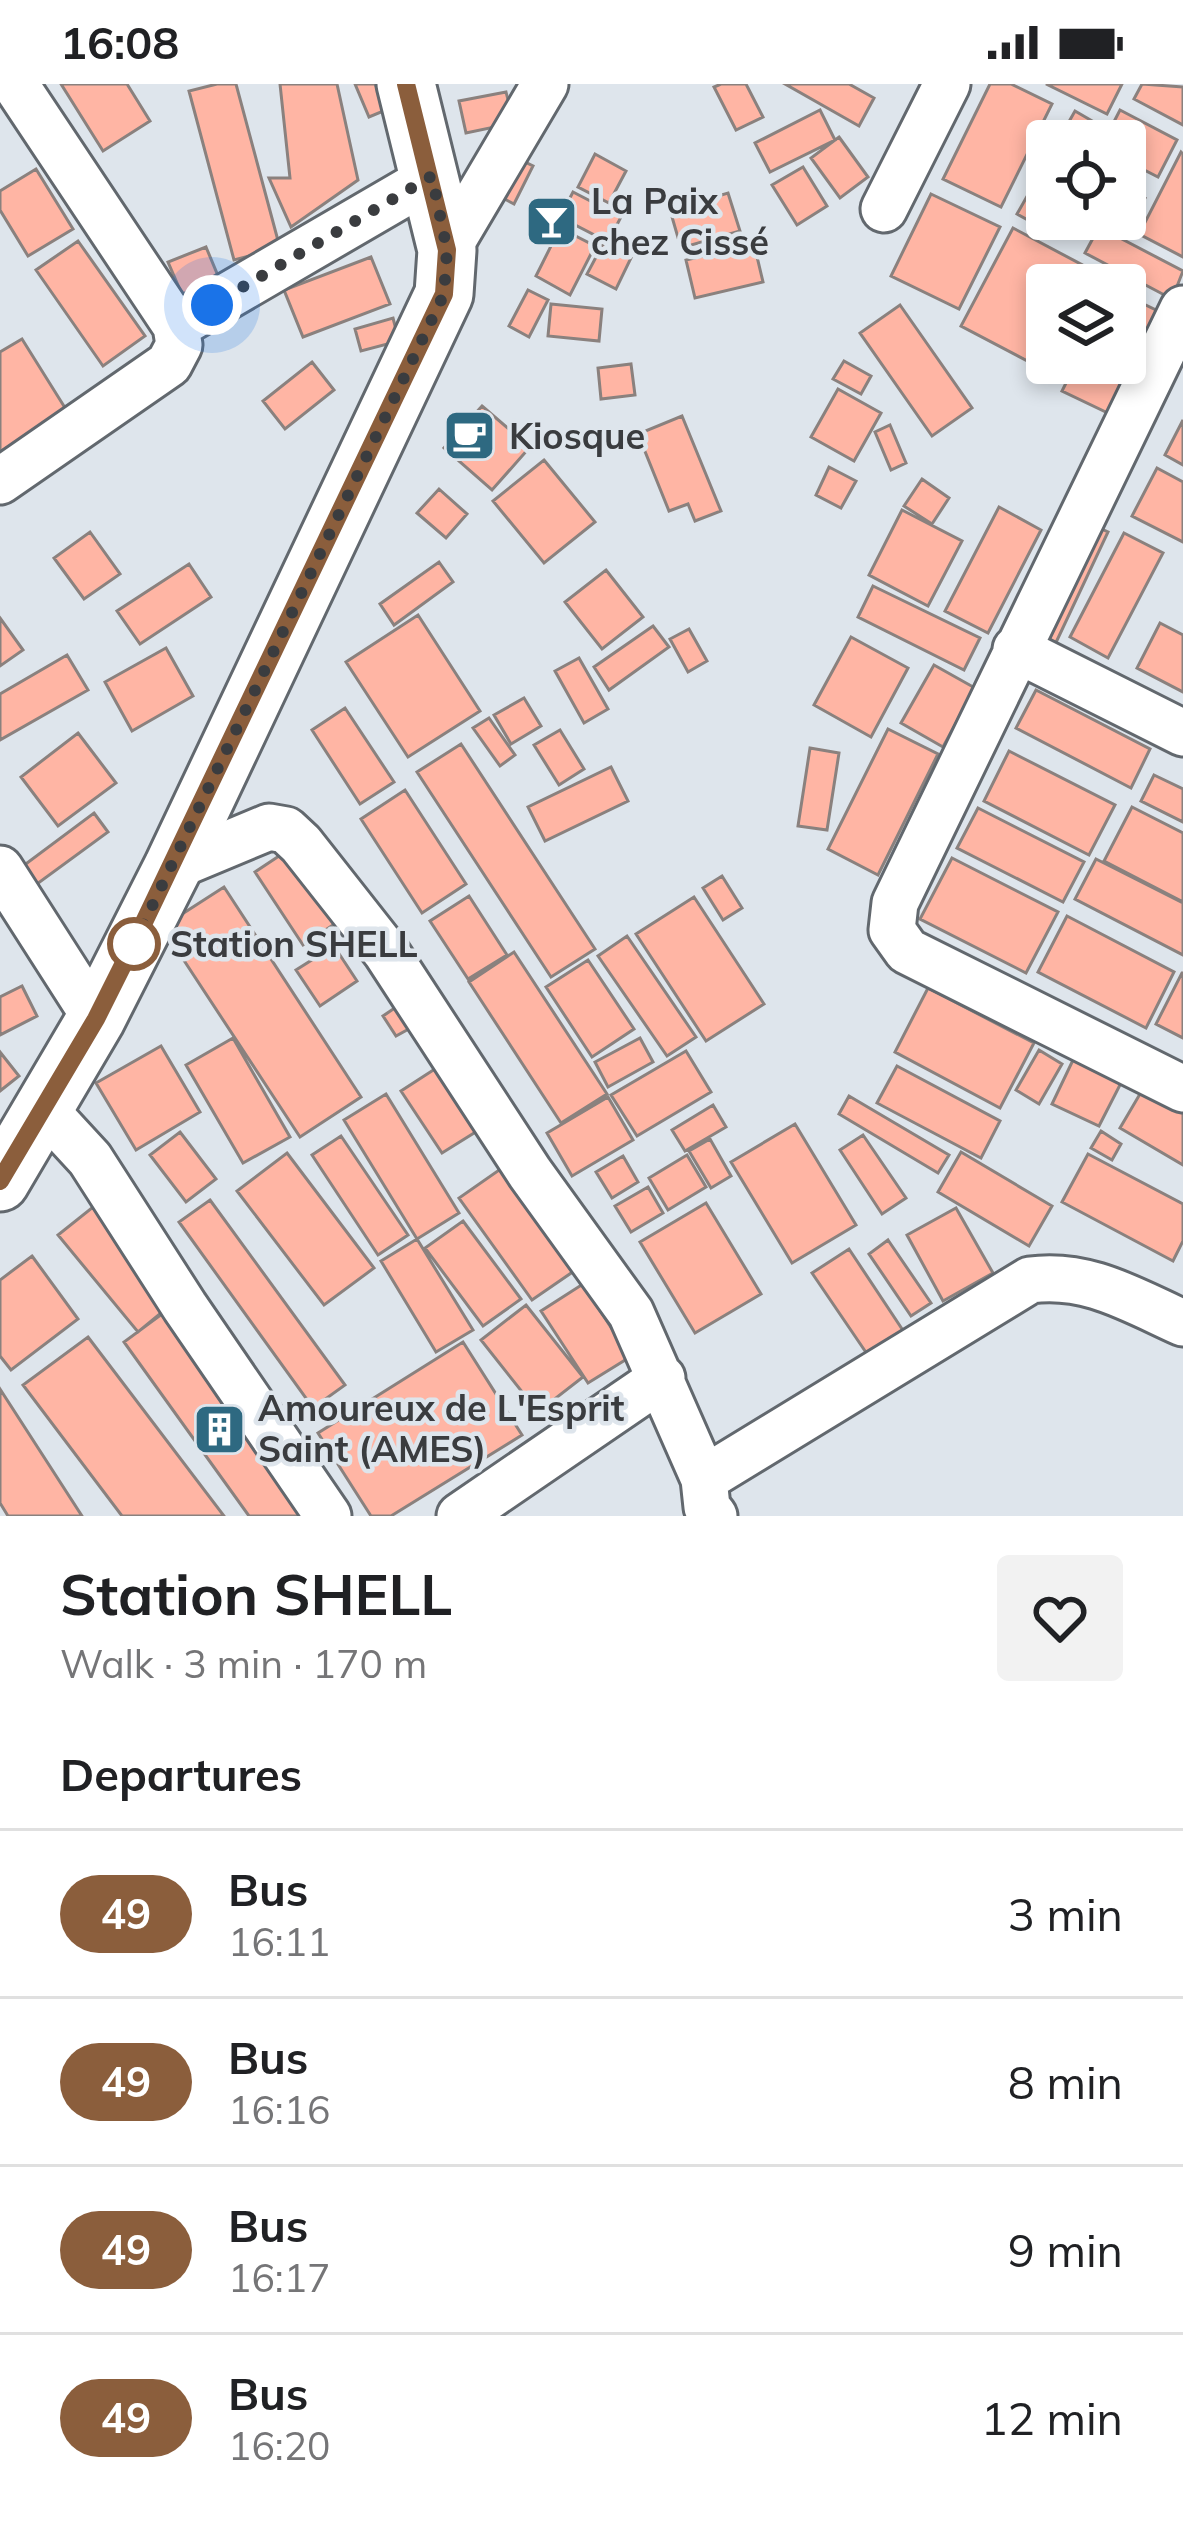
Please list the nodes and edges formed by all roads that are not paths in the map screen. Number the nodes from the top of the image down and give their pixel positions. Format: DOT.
graph roads {
  1 [pos="15,84"];
  2 [pos="406,84"];
  3 [pos="545,84"];
  4 [pos="947,84"];
  5 [pos="432,176"];
  6 [pos="884,209"];
  7 [pos="447,250"];
  8 [pos="1183,309"];
  9 [pos="176,326"];
  10 [pos="1172,359"];
  11 [pos="0,481"];
  12 [pos="1016,649"];
  13 [pos="1183,733"];
  14 [pos="172,867"];
  15 [pos="0,869"];
  16 [pos="96,1019"];
  17 [pos="1183,1089"];
  18 [pos="44,1108"];
  19 [pos="0,1182"];
  20 [pos="1183,1323"];
  21 [pos="662,1378"];
  22 [pos="709,1497"];
  23 [pos="328,1516"];
  24 [pos="460,1516"];
  1 -- 9 [label="street"];
  2 -- 5 [label="street"];
  3 -- 7 [label="street"];
  4 -- 6 [label="street"];
  5 -- 7 [label="street"];
  5 -- 9 [label="street"];
  7 -- 14 [label="street"];
  8 -- 10 [label="street"];
  9 -- 11 [label="street"];
  10 -- 12 [label="street"];
  12 -- 13 [label="street"];
  12 -- 17 [label="street"];
  14 -- 16 [label="street"];
  14 -- 21 [label="street"];
  15 -- 16 [label="street"];
  16 -- 18 [label="street"];
  18 -- 19 [label="street"];
  18 -- 23 [label="street"];
  20 -- 22 [label="street"];
  21 -- 22 [label="street"];
  21 -- 24 [label="street"];
}
